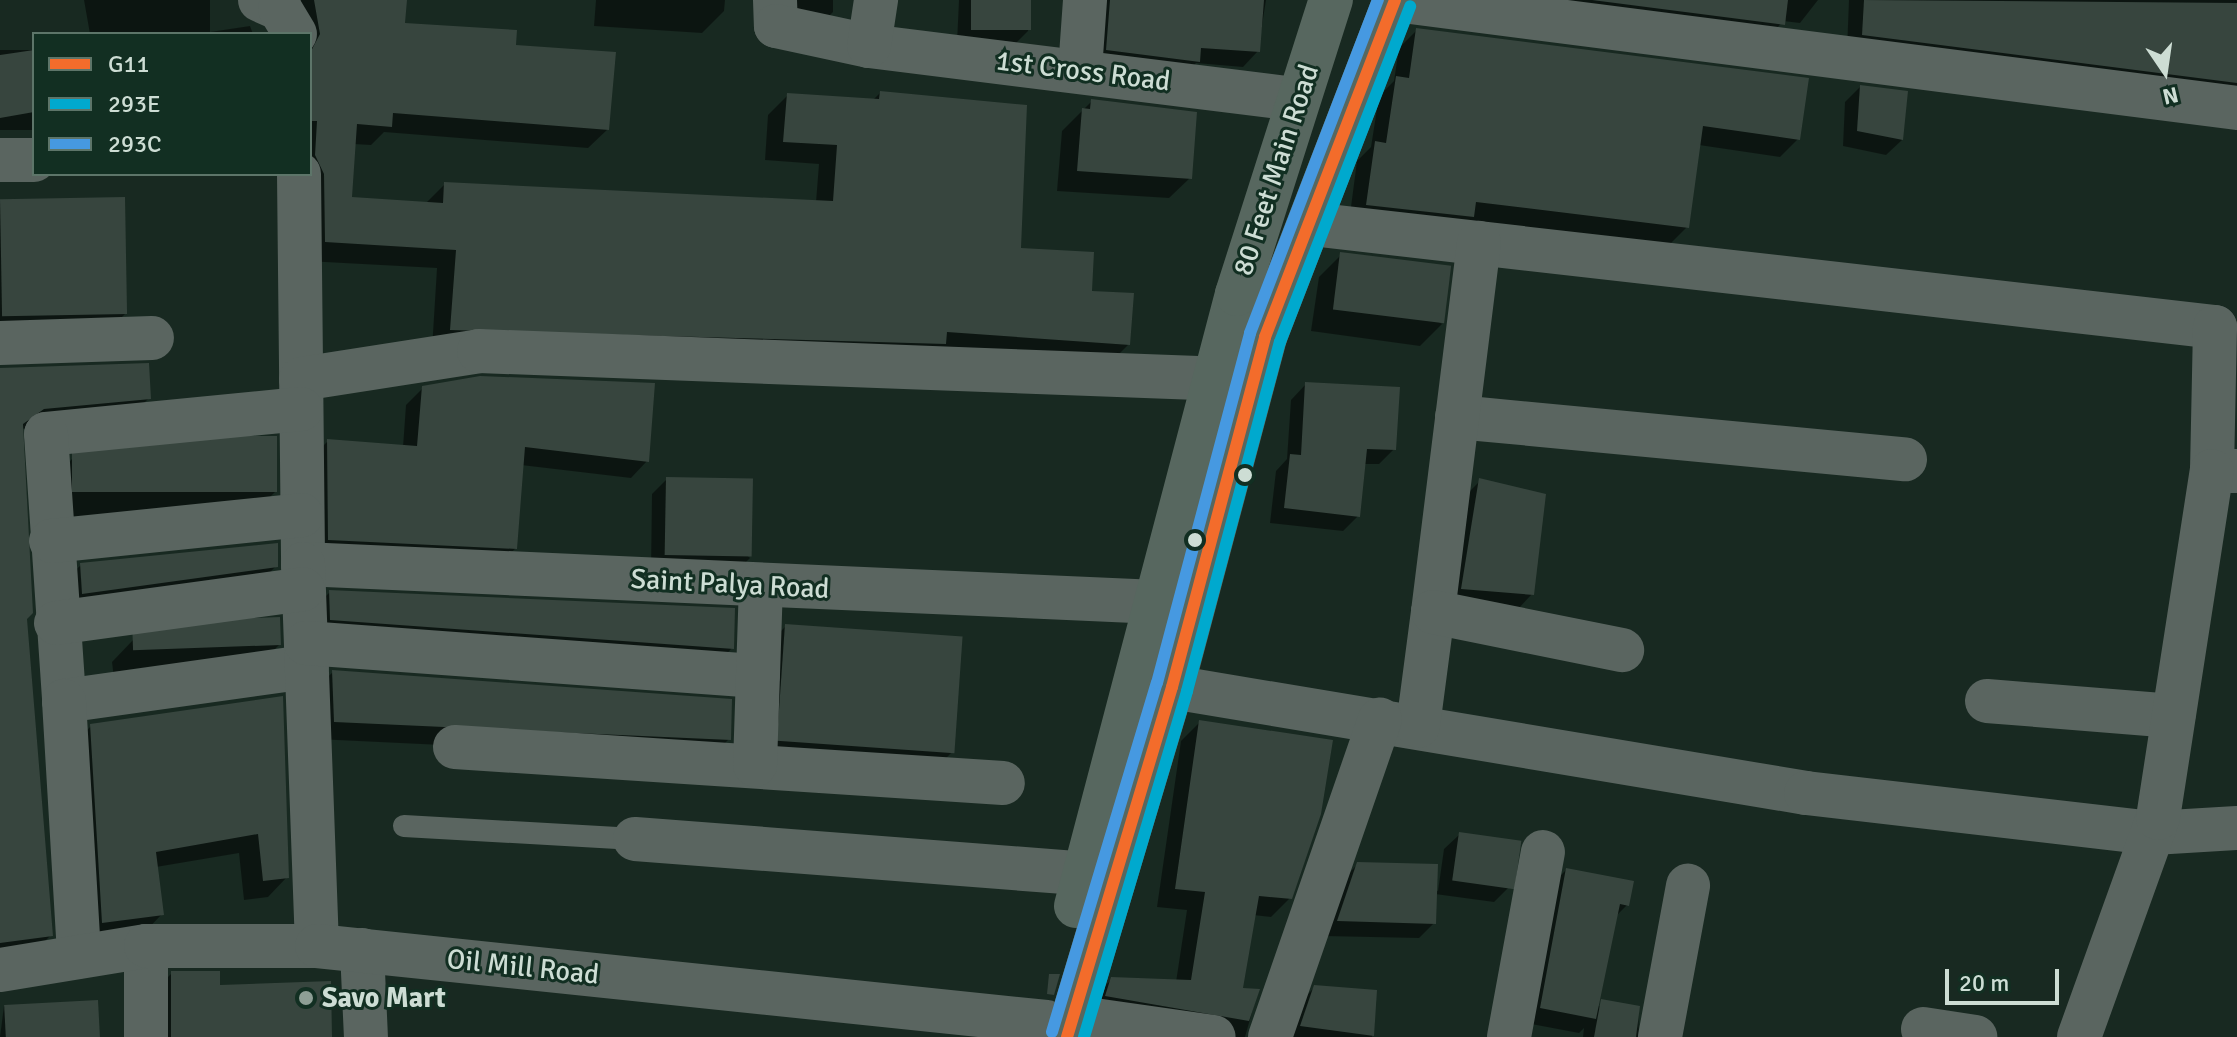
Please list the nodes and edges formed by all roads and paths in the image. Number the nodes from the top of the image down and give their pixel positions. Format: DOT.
graph roads {
  1 [pos="260,0"];
  2 [pos="775,0"];
  3 [pos="876,0"];
  4 [pos="1085,0"];
  5 [pos="1331,0"];
  6 [pos="1395,0"];
  7 [pos="294,32"];
  8 [pos="869,46"];
  9 [pos="1080,70"];
  10 [pos="1297,99"];
  11 [pos="2237,108"];
  12 [pos="0,160"];
  13 [pos="32,160"];
  14 [pos="299,176"];
  15 [pos="1311,224"];
  16 [pos="1479,243"];
  17 [pos="2226,315"];
  18 [pos="152,338"];
  19 [pos="0,343"];
  20 [pos="1236,379"];
  21 [pos="301,394"];
  22 [pos="1457,417"];
  23 [pos="1905,459"];
  24 [pos="2225,471"];
  25 [pos="302,515"];
  26 [pos="51,541"];
  27 [pos="303,577"];
  28 [pos="761,585"];
  29 [pos="1157,602"];
  30 [pos="1433,612"];
  31 [pos="56,623"];
  32 [pos="1622,650"];
  33 [pos="306,655"];
  34 [pos="758,676"];
  35 [pos="1172,687"];
  36 [pos="64,701"];
  37 [pos="1987,701"];
  38 [pos="2173,716"];
  39 [pos="1399,723"];
  40 [pos="455,747"];
  41 [pos="755,765"];
  42 [pos="1003,783"];
  43 [pos="404,826"];
  44 [pos="2237,828"];
  45 [pos="2153,833"];
  46 [pos="635,839"];
  47 [pos="1543,852"];
  48 [pos="1085,874"];
  49 [pos="1688,886"];
  50 [pos="146,946"];
  51 [pos="317,946"];
  52 [pos="362,950"];
  53 [pos="79,957"];
  54 [pos="0,970"];
  55 [pos="1057,1028"];
  56 [pos="1923,1029"];
  57 [pos="146,1037"];
  58 [pos="366,1037"];
  59 [pos="1214,1037"];
  60 [pos="1270,1037"];
  61 [pos="1509,1037"];
  62 [pos="1660,1037"];
  63 [pos="1975,1037"];
  64 [pos="2079,1037"];
  1 -- 7 [label="street"];
  2 -- 8 [label="street, 1st Cross Road"];
  3 -- 8 [label="street"];
  4 -- 9 [label="street"];
  5 -- 10 [label="main road, 80 Feet Main Road"];
  6 -- 11 [label="street"];
  6 -- 15 [label="main road, 80 Feet Main Road"];
  8 -- 9 [label="street, 1st Cross Road"];
  9 -- 10 [label="street, 1st Cross Road"];
  10 -- 20 [label="main road, 80 Feet Main Road"];
  12 -- 13 [label="street"];
  14 -- 21 [label="street"];
  15 -- 16 [label="street"];
  15 -- 20 [label="main road, 80 Feet Main Road"];
  16 -- 17 [label="street"];
  16 -- 22 [label="street"];
  17 -- 24 [label="street"];
  18 -- 19 [label="street"];
  20 -- 21 [label="street"];
  20 -- 29 [label="main road, 80 Feet Main Road"];
  20 -- 35 [label="main road, 80 Feet Main Road"];
  21 -- 25 [label="street"];
  21 -- 26 [label="street"];
  22 -- 23 [label="street"];
  22 -- 30 [label="street"];
  24 -- 38 [label="street"];
  25 -- 26 [label="street"];
  25 -- 27 [label="street"];
  26 -- 31 [label="street"];
  27 -- 28 [label="street, Saint Palya Road"];
  27 -- 31 [label="street, Saint Palya Road"];
  27 -- 33 [label="street"];
  28 -- 29 [label="street, Saint Palya Road"];
  28 -- 34 [label="street"];
  29 -- 48 [label="main road, 80 Feet Main Road"];
  30 -- 32 [label="street"];
  30 -- 39 [label="street"];
  31 -- 36 [label="street"];
  33 -- 34 [label="street"];
  33 -- 36 [label="street"];
  33 -- 51 [label="street"];
  34 -- 41 [label="street"];
  35 -- 39 [label="street"];
  35 -- 55 [label="main road, 80 Feet Main Road"];
  36 -- 53 [label="street"];
  37 -- 38 [label="street"];
  38 -- 45 [label="street"];
  39 -- 45 [label="street"];
  39 -- 60 [label="street"];
  40 -- 41 [label="street"];
  41 -- 42 [label="street"];
  43 -- 46 [label="lane"];
  44 -- 45 [label="street"];
  45 -- 64 [label="street"];
  46 -- 48 [label="street"];
  47 -- 61 [label="street"];
  48 -- 55 [label="main road, 80 Feet Main Road"];
  49 -- 62 [label="street"];
  50 -- 51 [label="street, Oil Mill Road"];
  50 -- 53 [label="street, Oil Mill Road"];
  50 -- 57 [label="street"];
  51 -- 52 [label="street, Oil Mill Road"];
  52 -- 55 [label="street, Oil Mill Road"];
  52 -- 58 [label="street"];
  53 -- 54 [label="street, Oil Mill Road"];
  55 -- 59 [label="street, Oil Mill Road"];
  56 -- 63 [label="street"];
}
